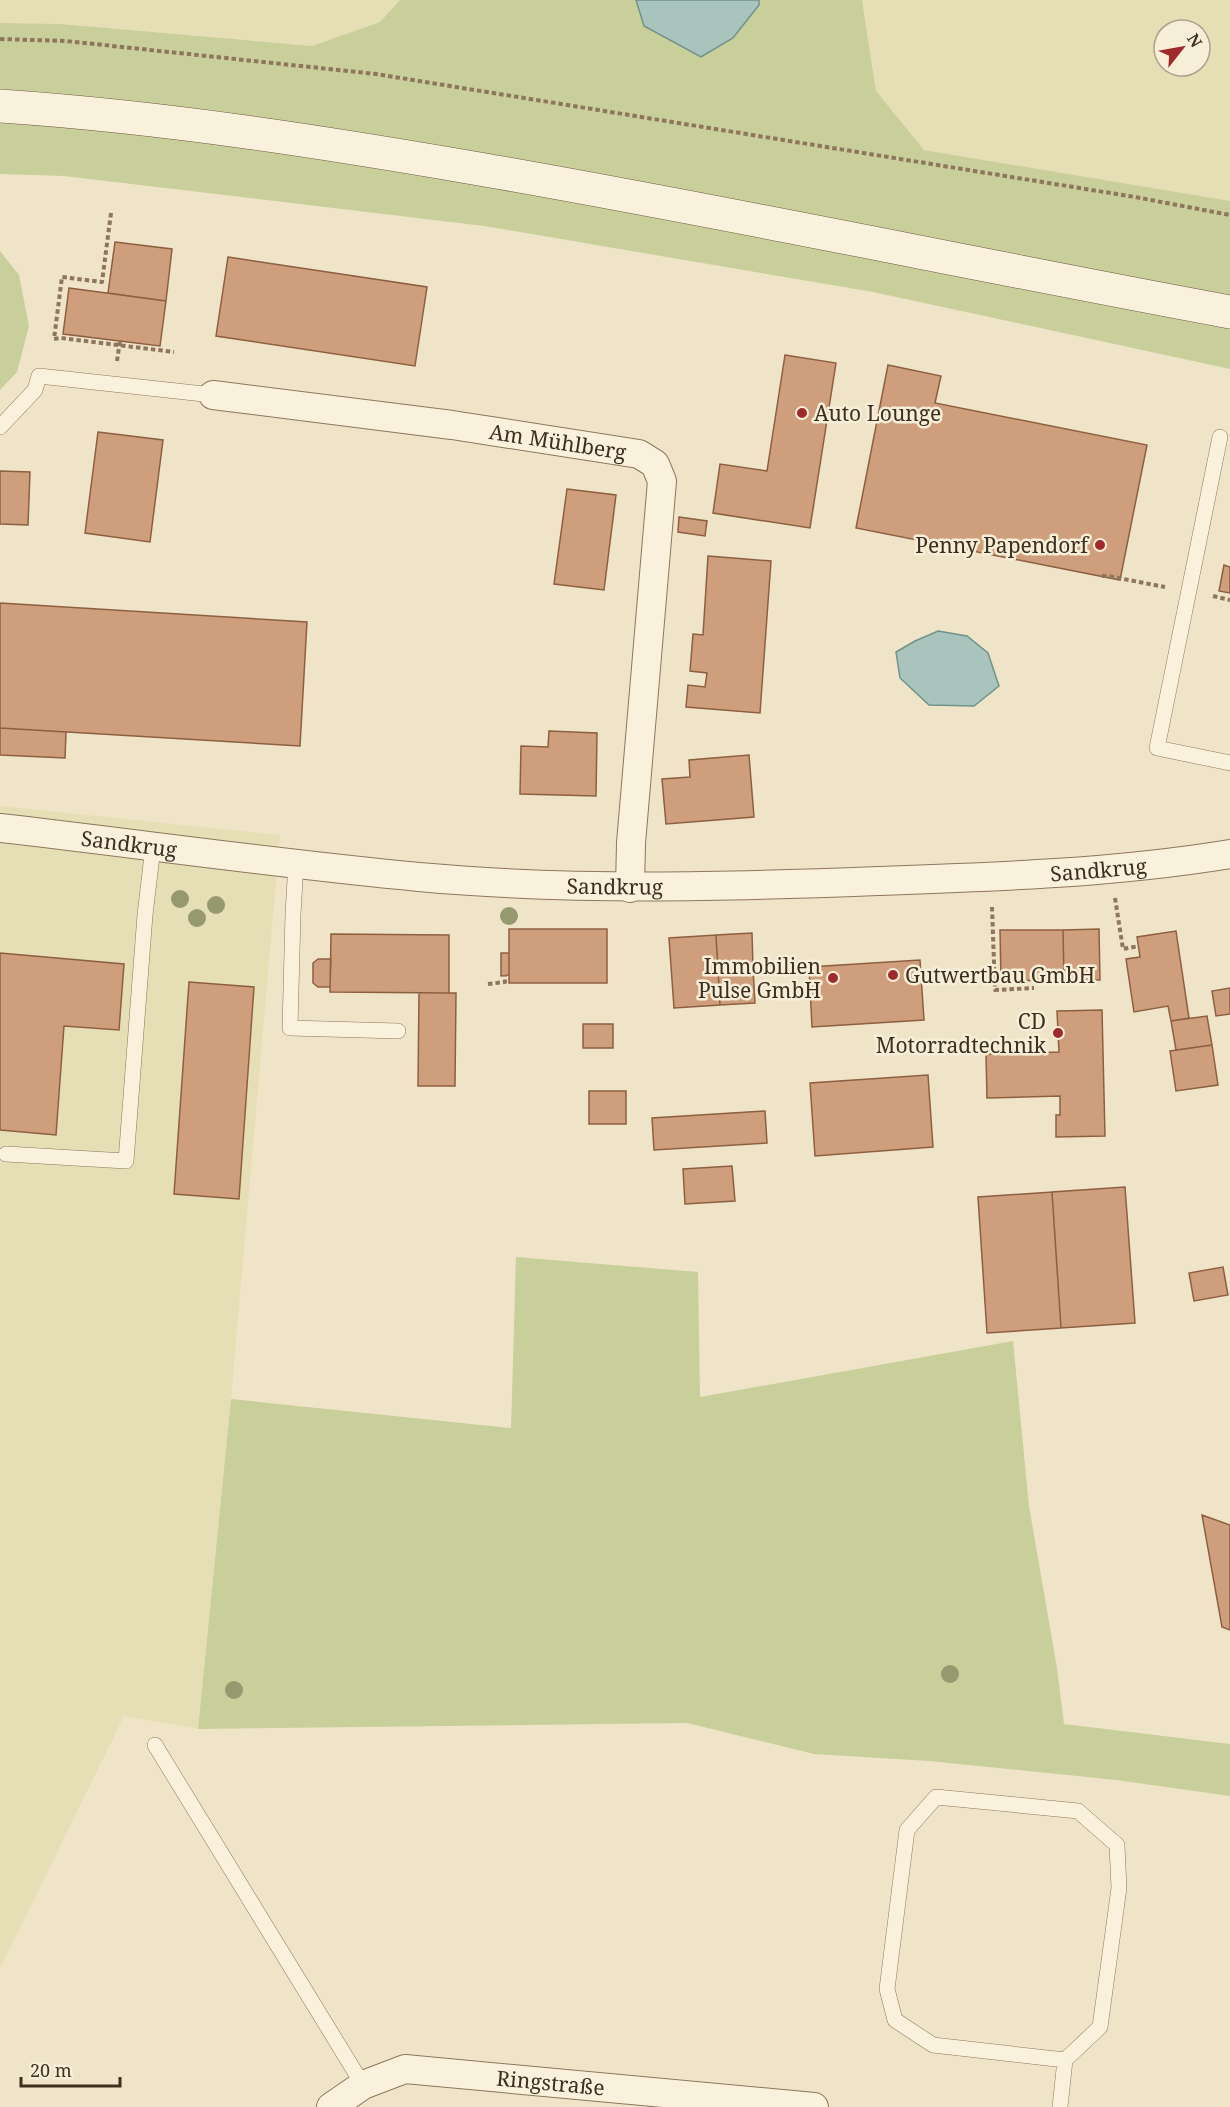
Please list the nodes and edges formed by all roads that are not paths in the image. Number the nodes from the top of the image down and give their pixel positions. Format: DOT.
graph roads {
  1 [pos="0,106"];
  2 [pos="1230,312"];
  3 [pos="213,395"];
  4 [pos="0,427"];
  5 [pos="1220,437"];
  6 [pos="1230,763"];
  7 [pos="0,828"];
  8 [pos="153,847"];
  9 [pos="1230,854"];
  10 [pos="296,863"];
  11 [pos="630,888"];
  12 [pos="398,1031"];
  13 [pos="6,1154"];
  14 [pos="155,1745"];
  15 [pos="1065,2060"];
  16 [pos="363,2085"];
  17 [pos="331,2107"];
  18 [pos="814,2107"];
  19 [pos="1060,2107"];
  1 -- 2 [label="main road"];
  3 -- 4 [label="lane"];
  3 -- 11 [label="street, Am Mühlberg"];
  5 -- 6 [label="lane"];
  7 -- 8 [label="street, Sandkrug"];
  8 -- 10 [label="street, Sandkrug"];
  8 -- 13 [label="lane"];
  9 -- 11 [label="street, Sandkrug"];
  10 -- 11 [label="street, Sandkrug"];
  10 -- 12 [label="lane"];
  14 -- 16 [label="lane"];
  15 -- 15 [label="lane"];
  15 -- 19 [label="lane"];
  16 -- 17 [label="street, Ringstraße"];
  16 -- 18 [label="street, Ringstraße"];
}
